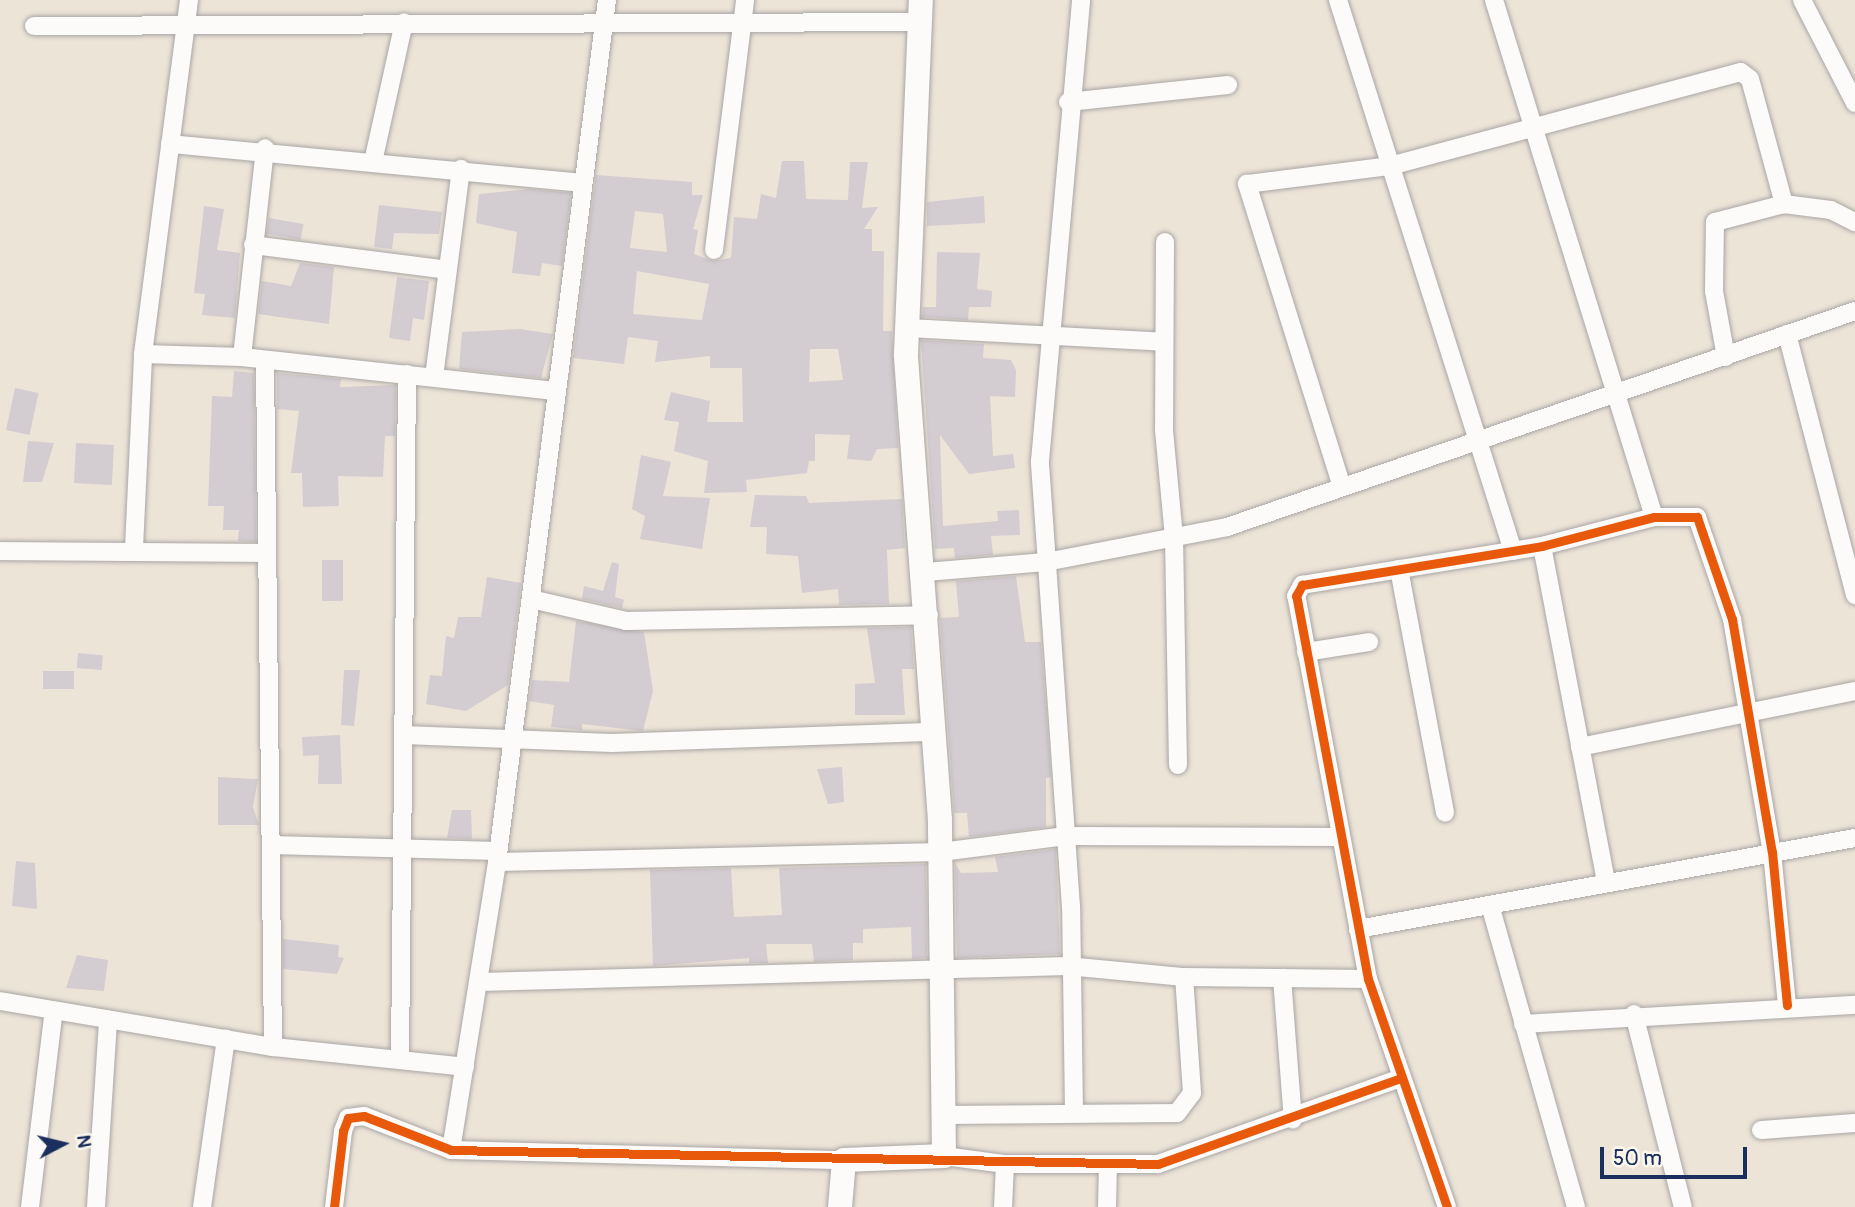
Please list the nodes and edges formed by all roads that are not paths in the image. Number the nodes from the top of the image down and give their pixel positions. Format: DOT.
graph roads {
  1 [pos="189,0"];
  2 [pos="607,0"];
  3 [pos="745,0"];
  4 [pos="1081,0"];
  5 [pos="1338,0"];
  6 [pos="1494,0"];
  7 [pos="1802,0"];
  8 [pos="925,6"];
  9 [pos="604,20"];
  10 [pos="741,21"];
  11 [pos="404,22"];
  12 [pos="34,26"];
  13 [pos="185,26"];
  14 [pos="1228,85"];
  15 [pos="1068,102"];
  16 [pos="1855,103"];
  17 [pos="1535,125"];
  18 [pos="170,144"];
  19 [pos="265,148"];
  20 [pos="373,162"];
  21 [pos="1390,166"];
  22 [pos="461,169"];
  23 [pos="582,183"];
  24 [pos="1784,205"];
  25 [pos="1855,222"];
  26 [pos="1165,242"];
  27 [pos="253,245"];
  28 [pos="714,250"];
  29 [pos="447,270"];
  30 [pos="1855,311"];
  31 [pos="908,328"];
  32 [pos="1787,334"];
  33 [pos="1054,339"];
  34 [pos="1164,342"];
  35 [pos="143,354"];
  36 [pos="242,357"];
  37 [pos="1726,358"];
  38 [pos="265,361"];
  39 [pos="407,374"];
  40 [pos="434,377"];
  41 [pos="1619,390"];
  42 [pos="555,391"];
  43 [pos="1481,439"];
  44 [pos="1342,487"];
  45 [pos="1654,517"];
  46 [pos="1174,537"];
  47 [pos="1542,546"];
  48 [pos="134,548"];
  49 [pos="0,551"];
  50 [pos="1513,551"];
  51 [pos="265,554"];
  52 [pos="1046,562"];
  53 [pos="1399,569"];
  54 [pos="926,572"];
  55 [pos="1855,594"];
  56 [pos="531,599"];
  57 [pos="929,615"];
  58 [pos="1369,642"];
  59 [pos="1306,652"];
  60 [pos="1855,691"];
  61 [pos="1746,712"];
  62 [pos="935,732"];
  63 [pos="404,735"];
  64 [pos="513,737"];
  65 [pos="1580,747"];
  66 [pos="1178,765"];
  67 [pos="1445,813"];
  68 [pos="1066,836"];
  69 [pos="1339,837"];
  70 [pos="1855,838"];
  71 [pos="271,845"];
  72 [pos="404,848"];
  73 [pos="941,852"];
  74 [pos="1772,852"];
  75 [pos="497,856"];
  76 [pos="1606,883"];
  77 [pos="1490,905"];
  78 [pos="1358,929"];
  79 [pos="1067,966"];
  80 [pos="942,969"];
  81 [pos="1184,977"];
  82 [pos="1282,978"];
  83 [pos="1367,979"];
  84 [pos="480,982"];
  85 [pos="0,1000"];
  86 [pos="1787,1004"];
  87 [pos="1855,1005"];
  88 [pos="54,1010"];
  89 [pos="1634,1014"];
  90 [pos="108,1019"];
  91 [pos="1523,1024"];
  92 [pos="226,1039"];
  93 [pos="273,1047"];
  94 [pos="400,1057"];
  95 [pos="465,1067"];
  96 [pos="1398,1079"];
  97 [pos="1074,1113"];
  98 [pos="944,1115"];
  99 [pos="1293,1120"];
  100 [pos="1855,1123"];
  101 [pos="1761,1130"];
  102 [pos="450,1150"];
  103 [pos="944,1156"];
  104 [pos="844,1160"];
  105 [pos="1005,1164"];
  106 [pos="1108,1164"];
  107 [pos="30,1207"];
  108 [pos="96,1207"];
  109 [pos="202,1207"];
  110 [pos="334,1207"];
  111 [pos="840,1207"];
  112 [pos="1003,1207"];
  113 [pos="1107,1207"];
  114 [pos="1447,1207"];
  115 [pos="1576,1207"];
  116 [pos="1683,1207"];
  1 -- 13 [label="street"];
  2 -- 9 [label="street"];
  3 -- 10 [label="street"];
  4 -- 15 [label="street"];
  5 -- 21 [label="street"];
  6 -- 17 [label="street"];
  7 -- 16 [label="street"];
  8 -- 10 [label="street"];
  8 -- 31 [label="street"];
  9 -- 10 [label="street"];
  9 -- 11 [label="street"];
  9 -- 23 [label="street"];
  10 -- 28 [label="street"];
  11 -- 13 [label="street"];
  11 -- 20 [label="street"];
  12 -- 13 [label="street"];
  13 -- 18 [label="street"];
  14 -- 15 [label="street"];
  15 -- 33 [label="street"];
  17 -- 21 [label="street"];
  17 -- 24 [label="street"];
  17 -- 41 [label="street"];
  18 -- 19 [label="street"];
  18 -- 35 [label="street"];
  19 -- 20 [label="street"];
  19 -- 27 [label="street"];
  20 -- 22 [label="street"];
  21 -- 43 [label="street"];
  21 -- 44 [label="street"];
  22 -- 23 [label="street"];
  22 -- 29 [label="street"];
  23 -- 42 [label="street"];
  24 -- 25 [label="street"];
  24 -- 37 [label="street"];
  26 -- 34 [label="street"];
  27 -- 29 [label="street"];
  27 -- 36 [label="street"];
  29 -- 40 [label="street"];
  30 -- 32 [label="street"];
  31 -- 33 [label="street"];
  31 -- 54 [label="street"];
  32 -- 37 [label="street"];
  32 -- 55 [label="street"];
  33 -- 34 [label="street"];
  33 -- 52 [label="street"];
  34 -- 46 [label="street"];
  35 -- 36 [label="street"];
  35 -- 48 [label="street"];
  36 -- 38 [label="street"];
  37 -- 41 [label="street"];
  38 -- 39 [label="street"];
  38 -- 51 [label="street"];
  39 -- 40 [label="street"];
  39 -- 63 [label="street"];
  40 -- 42 [label="street"];
  41 -- 43 [label="street"];
  41 -- 45 [label="street"];
  42 -- 56 [label="street"];
  43 -- 44 [label="street"];
  43 -- 50 [label="street"];
  44 -- 46 [label="street"];
  45 -- 47 [label="street"];
  45 -- 61 [label="street"];
  46 -- 52 [label="street"];
  46 -- 66 [label="street"];
  47 -- 50 [label="street"];
  47 -- 65 [label="street"];
  48 -- 49 [label="street"];
  48 -- 51 [label="street"];
  50 -- 53 [label="street"];
  51 -- 71 [label="street"];
  52 -- 54 [label="street"];
  52 -- 68 [label="street"];
  53 -- 59 [label="street"];
  53 -- 67 [label="street"];
  54 -- 57 [label="street"];
  56 -- 57 [label="street"];
  56 -- 64 [label="street"];
  57 -- 62 [label="street"];
  58 -- 59 [label="street"];
  59 -- 69 [label="street"];
  60 -- 61 [label="street"];
  61 -- 65 [label="street"];
  61 -- 74 [label="street"];
  62 -- 64 [label="street"];
  62 -- 73 [label="street"];
  63 -- 64 [label="street"];
  63 -- 72 [label="street"];
  64 -- 75 [label="street"];
  65 -- 76 [label="street"];
  68 -- 69 [label="street"];
  68 -- 73 [label="street"];
  68 -- 79 [label="street"];
  69 -- 78 [label="street"];
  70 -- 74 [label="street"];
  71 -- 72 [label="street"];
  71 -- 93 [label="street"];
  72 -- 75 [label="street"];
  72 -- 94 [label="street"];
  73 -- 75 [label="street"];
  73 -- 80 [label="street"];
  74 -- 76 [label="street"];
  74 -- 86 [label="street"];
  75 -- 84 [label="street"];
  76 -- 77 [label="street"];
  77 -- 78 [label="street"];
  77 -- 91 [label="street"];
  78 -- 83 [label="street"];
  79 -- 80 [label="street"];
  79 -- 81 [label="street"];
  79 -- 97 [label="street"];
  80 -- 84 [label="street"];
  80 -- 98 [label="street"];
  81 -- 82 [label="street"];
  81 -- 97 [label="street"];
  82 -- 83 [label="street"];
  82 -- 99 [label="street"];
  83 -- 96 [label="street"];
  84 -- 95 [label="street"];
  85 -- 88 [label="street"];
  86 -- 87 [label="street"];
  86 -- 89 [label="street"];
  88 -- 90 [label="street"];
  88 -- 107 [label="street"];
  89 -- 91 [label="street"];
  89 -- 116 [label="street"];
  90 -- 92 [label="street"];
  90 -- 108 [label="street"];
  91 -- 115 [label="street"];
  92 -- 93 [label="street"];
  92 -- 109 [label="street"];
  93 -- 94 [label="street"];
  94 -- 95 [label="street"];
  95 -- 102 [label="street"];
  96 -- 99 [label="street"];
  96 -- 114 [label="street"];
  97 -- 98 [label="street"];
  98 -- 103 [label="street"];
  99 -- 106 [label="street"];
  100 -- 101 [label="street"];
  102 -- 104 [label="street"];
  102 -- 110 [label="street"];
  103 -- 104 [label="street"];
  103 -- 105 [label="street"];
  104 -- 111 [label="street"];
  105 -- 106 [label="street"];
  105 -- 112 [label="street"];
  106 -- 113 [label="street"];
}
